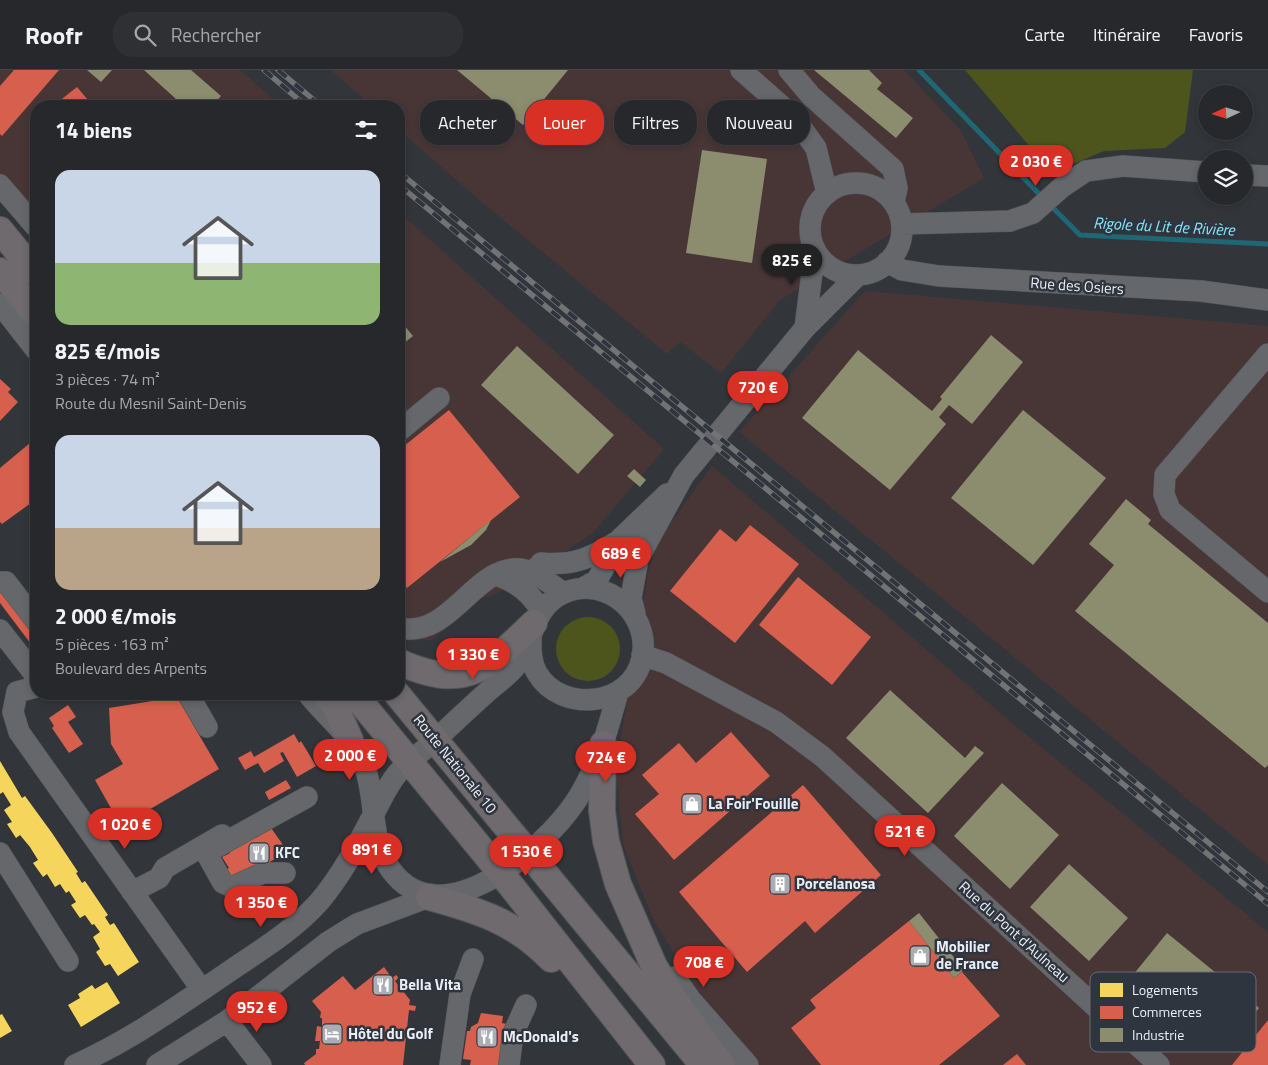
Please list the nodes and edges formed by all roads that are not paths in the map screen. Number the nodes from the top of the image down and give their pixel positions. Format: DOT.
graph roads {
  1 [pos="740,70"];
  2 [pos="789,70"];
  3 [pos="870,146"];
  4 [pos="1198,171"];
  5 [pos="1253,175"];
  6 [pos="1268,176"];
  7 [pos="866,184"];
  8 [pos="0,185"];
  9 [pos="827,193"];
  10 [pos="894,202"];
  11 [pos="30,220"];
  12 [pos="902,224"];
  13 [pos="0,230"];
  14 [pos="815,249"];
  15 [pos="887,262"];
  16 [pos="30,267"];
  17 [pos="0,271"];
  18 [pos="858,275"];
  19 [pos="1268,300"];
  20 [pos="0,304"];
  21 [pos="30,308"];
  22 [pos="805,328"];
  23 [pos="30,342"];
  24 [pos="1268,354"];
  25 [pos="439,398"];
  26 [pos="405,426"];
  27 [pos="684,475"];
  28 [pos="620,540"];
  29 [pos="532,573"];
  30 [pos="496,575"];
  31 [pos="0,582"];
  32 [pos="573,591"];
  33 [pos="1268,592"];
  34 [pos="30,613"];
  35 [pos="635,614"];
  36 [pos="536,622"];
  37 [pos="405,628"];
  38 [pos="0,630"];
  39 [pos="642,656"];
  40 [pos="405,665"];
  41 [pos="30,668"];
  42 [pos="18,689"];
  43 [pos="618,692"];
  44 [pos="191,700"];
  45 [pos="313,700"];
  46 [pos="330,700"];
  47 [pos="359,700"];
  48 [pos="403,700"];
  49 [pos="207,727"];
  50 [pos="350,740"];
  51 [pos="435,740"];
  52 [pos="603,744"];
  53 [pos="410,762"];
  54 [pos="375,812"];
  55 [pos="528,852"];
  56 [pos="0,853"];
  57 [pos="285,873"];
  58 [pos="501,873"];
  59 [pos="132,892"];
  60 [pos="429,897"];
  61 [pos="638,928"];
  62 [pos="473,959"];
  63 [pos="68,962"];
  64 [pos="590,987"];
  65 [pos="202,990"];
  66 [pos="1090,1002"];
  67 [pos="227,1021"];
  68 [pos="1145,1052"];
  69 [pos="453,1061"];
  70 [pos="74,1065"];
  71 [pos="157,1065"];
  72 [pos="261,1065"];
  73 [pos="509,1065"];
  74 [pos="518,1065"];
  75 [pos="652,1065"];
  76 [pos="703,1065"];
  77 [pos="722,1065"];
  78 [pos="748,1065"];
  79 [pos="1159,1065"];
  1 -- 9 [label="street"];
  2 -- 3 [label="street"];
  3 -- 7 [label="street"];
  3 -- 10 [label="street"];
  4 -- 12 [label="street"];
  5 -- 6 [label="street"];
  7 -- 9 [label="street"];
  7 -- 10 [label="street"];
  8 -- 11 [label="street"];
  9 -- 14 [label="street"];
  10 -- 12 [label="street"];
  12 -- 15 [label="street"];
  13 -- 16 [label="main road"];
  14 -- 18 [label="street"];
  14 -- 22 [label="street"];
  15 -- 18 [label="street"];
  15 -- 19 [label="street, Rue des Osiers"];
  17 -- 21 [label="main road"];
  18 -- 22 [label="street"];
  20 -- 23 [label="street"];
  22 -- 27 [label="street"];
  24 -- 33 [label="street"];
  25 -- 26 [label="street"];
  27 -- 28 [label="street"];
  27 -- 35 [label="street"];
  28 -- 29 [label="street"];
  28 -- 32 [label="street"];
  29 -- 30 [label="street"];
  29 -- 32 [label="street"];
  30 -- 36 [label="street"];
  30 -- 37 [label="street"];
  31 -- 34 [label="street"];
  32 -- 35 [label="street"];
  32 -- 36 [label="street"];
  35 -- 39 [label="street"];
  36 -- 40 [label="main road"];
  36 -- 43 [label="street"];
  36 -- 51 [label="street"];
  38 -- 41 [label="street"];
  39 -- 43 [label="street"];
  39 -- 66 [label="street, Rue du Pont d'Aulneau"];
  42 -- 59 [label="street"];
  43 -- 52 [label="street"];
  44 -- 49 [label="street"];
  45 -- 50 [label="street"];
  46 -- 50 [label="main road"];
  47 -- 53 [label="main road"];
  48 -- 51 [label="main road, Route Nationale 10"];
  50 -- 54 [label="street"];
  51 -- 53 [label="street"];
  51 -- 55 [label="main road, Route Nationale 10"];
  52 -- 55 [label="street"];
  52 -- 61 [label="main road"];
  53 -- 54 [label="street"];
  53 -- 58 [label="main road"];
  54 -- 60 [label="street"];
  54 -- 65 [label="street"];
  55 -- 58 [label="street"];
  55 -- 76 [label="main road, Route Nationale 10"];
  56 -- 63 [label="street"];
  57 -- 59 [label="street"];
  58 -- 60 [label="street"];
  58 -- 64 [label="main road"];
  59 -- 65 [label="street"];
  60 -- 64 [label="main road"];
  60 -- 67 [label="street"];
  61 -- 77 [label="main road"];
  61 -- 78 [label="street"];
  62 -- 69 [label="street"];
  64 -- 75 [label="main road"];
  65 -- 70 [label="street"];
  67 -- 71 [label="street"];
  67 -- 72 [label="street"];
  68 -- 79 [label="street, Rue du Pont d'Aulneau"];
  73 -- 74 [label="street"];
}
